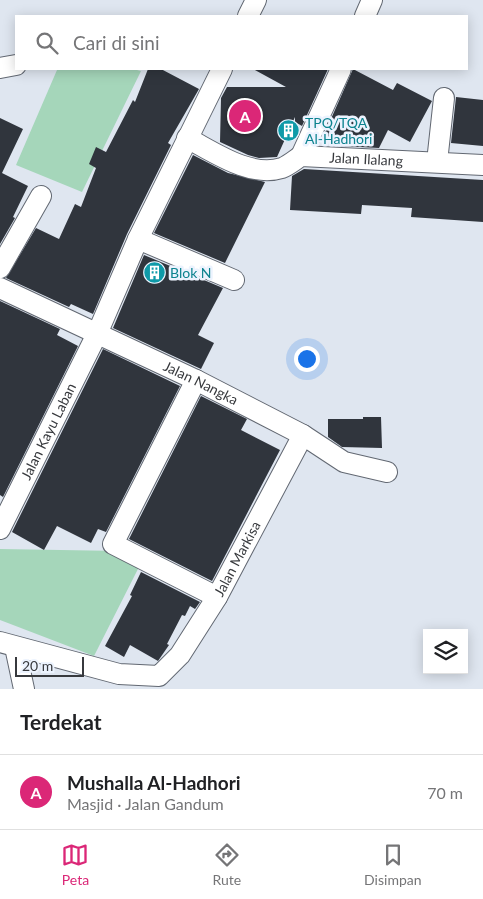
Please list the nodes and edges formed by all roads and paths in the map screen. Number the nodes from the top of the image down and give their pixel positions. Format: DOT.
graph roads {
  1 [pos="256,0"];
  2 [pos="372,0"];
  3 [pos="248,15"];
  4 [pos="365,15"];
  5 [pos="15,65"];
  6 [pos="0,68"];
  7 [pos="221,70"];
  8 [pos="341,70"];
  9 [pos="444,98"];
  10 [pos="187,138"];
  11 [pos="301,156"];
  12 [pos="437,162"];
  13 [pos="483,166"];
  14 [pos="41,196"];
  15 [pos="138,238"];
  16 [pos="0,268"];
  17 [pos="234,280"];
  18 [pos="0,288"];
  19 [pos="97,334"];
  20 [pos="196,380"];
  21 [pos="303,435"];
  22 [pos="388,472"];
  23 [pos="0,529"];
  24 [pos="217,597"];
  25 [pos="7,645"];
  26 [pos="24,689"];
  1 -- 3 [label="street"];
  2 -- 4 [label="street"];
  5 -- 6 [label="street"];
  7 -- 10 [label="street, Jalan Kayu Laban"];
  8 -- 11 [label="street"];
  9 -- 12 [label="street"];
  10 -- 11 [label="street"];
  10 -- 15 [label="street, Jalan Kayu Laban"];
  11 -- 12 [label="street, Jalan Ilalang"];
  12 -- 13 [label="street, Jalan Ilalang"];
  14 -- 16 [label="street"];
  15 -- 17 [label="street"];
  15 -- 19 [label="street, Jalan Kayu Laban"];
  18 -- 19 [label="street, Jalan Nangka"];
  19 -- 20 [label="street, Jalan Nangka"];
  19 -- 23 [label="street, Jalan Kayu Laban"];
  20 -- 21 [label="street, Jalan Nangka"];
  20 -- 24 [label="street"];
  21 -- 22 [label="street, Jalan Nangka"];
  21 -- 24 [label="street, Jalan Markisa"];
  24 -- 25 [label="street, Jalan Markisa"];
  25 -- 26 [label="street"];
}
